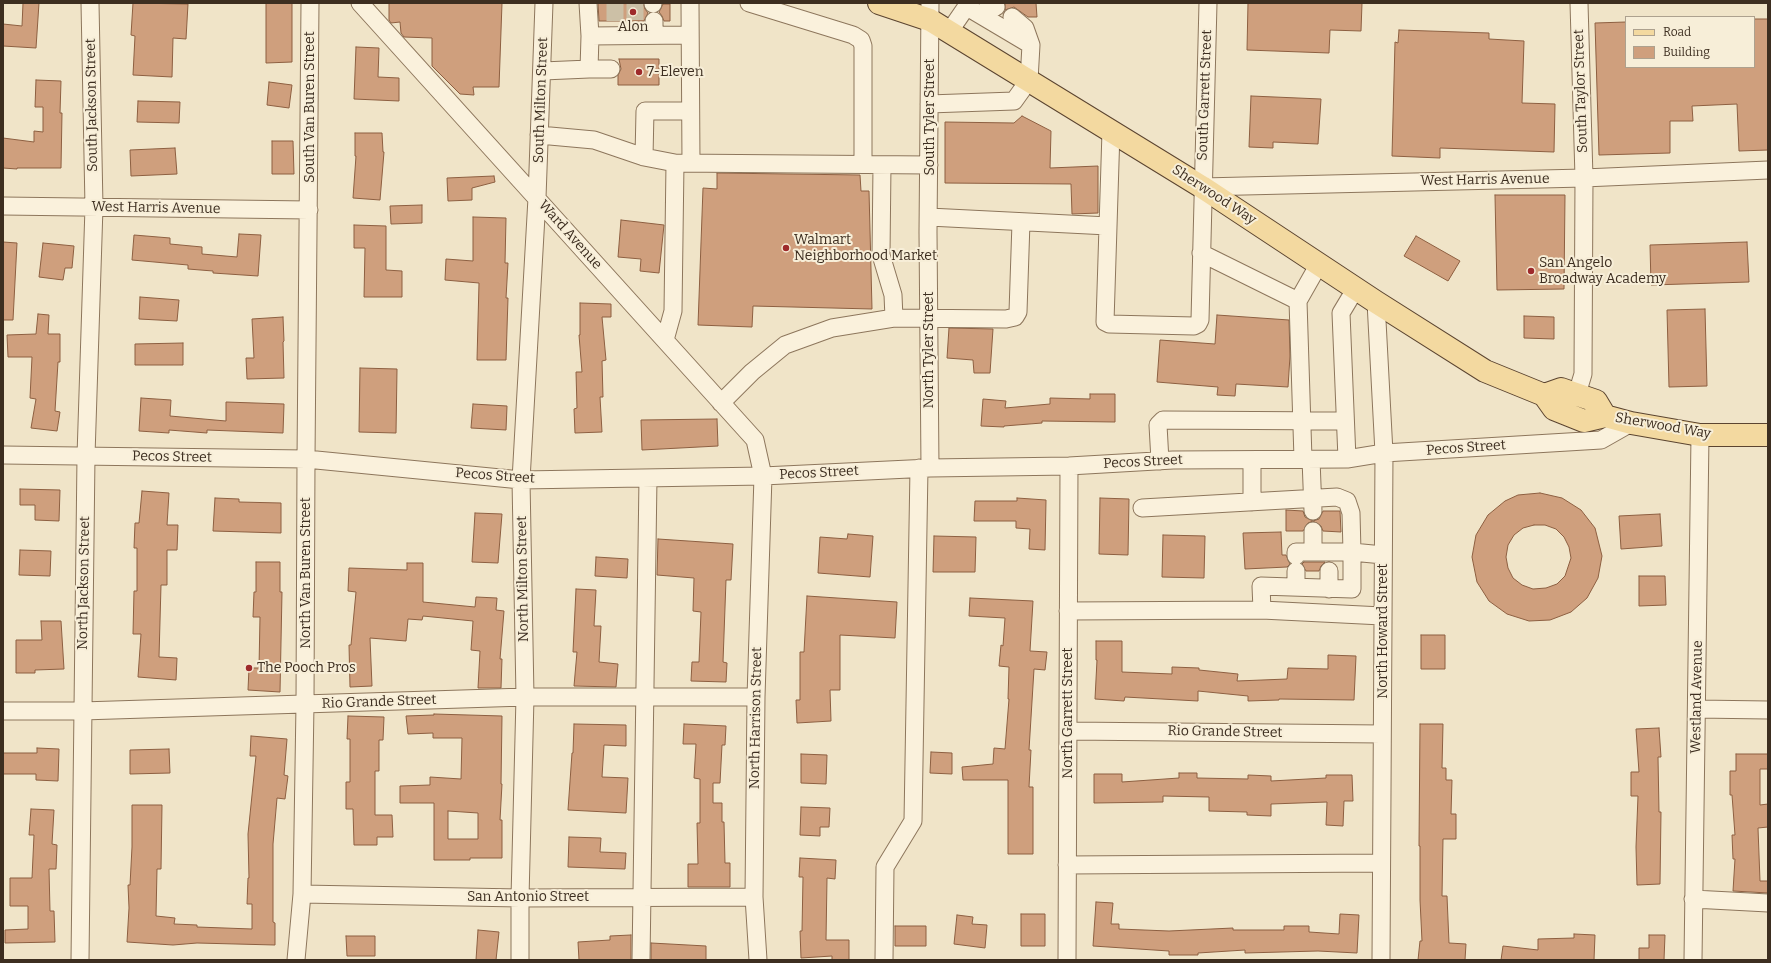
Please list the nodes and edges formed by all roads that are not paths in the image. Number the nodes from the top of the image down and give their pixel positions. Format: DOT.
graph roads {
  1 [pos="90,3"];
  2 [pos="310,3"];
  3 [pos="360,3"];
  4 [pos="544,3"];
  5 [pos="588,3"];
  6 [pos="690,3"];
  7 [pos="749,3"];
  8 [pos="879,3"];
  9 [pos="1208,3"];
  10 [pos="1579,3"];
  11 [pos="968,5"];
  12 [pos="782,8"];
  13 [pos="930,11"];
  14 [pos="1012,17"];
  15 [pos="949,32"];
  16 [pos="690,35"];
  17 [pos="590,36"];
  18 [pos="1031,45"];
  19 [pos="589,69"];
  20 [pos="611,69"];
  21 [pos="543,71"];
  22 [pos="1029,80"];
  23 [pos="930,104"];
  24 [pos="690,111"];
  25 [pos="1111,131"];
  26 [pos="539,135"];
  27 [pos="644,157"];
  28 [pos="683,163"];
  29 [pos="863,164"];
  30 [pos="882,164"];
  31 [pos="929,165"];
  32 [pos="1768,170"];
  33 [pos="1584,178"];
  34 [pos="1202,187"];
  35 [pos="537,198"];
  36 [pos="3,206"];
  37 [pos="94,207"];
  38 [pos="309,210"];
  39 [pos="1021,222"];
  40 [pos="929,225"];
  41 [pos="1108,226"];
  42 [pos="1201,253"];
  43 [pos="1319,264"];
  44 [pos="1356,288"];
  45 [pos="1298,301"];
  46 [pos="1376,302"];
  47 [pos="929,317"];
  48 [pos="894,318"];
  49 [pos="665,340"];
  50 [pos="1577,394"];
  51 [pos="1544,395"];
  52 [pos="721,403"];
  53 [pos="1605,416"];
  54 [pos="1303,421"];
  55 [pos="1345,421"];
  56 [pos="1631,423"];
  57 [pos="1700,435"];
  58 [pos="1768,435"];
  59 [pos="1384,453"];
  60 [pos="3,455"];
  61 [pos="86,456"];
  62 [pos="306,459"];
  63 [pos="1307,459"];
  64 [pos="1347,459"];
  65 [pos="1252,460"];
  66 [pos="1160,461"];
  67 [pos="1068,466"];
  68 [pos="924,468"];
  69 [pos="763,476"];
  70 [pos="648,478"];
  71 [pos="521,480"];
  72 [pos="1252,502"];
  73 [pos="1313,505"];
  74 [pos="1142,508"];
  75 [pos="1313,531"];
  76 [pos="1352,552"];
  77 [pos="1383,555"];
  78 [pos="1325,558"];
  79 [pos="1296,587"];
  80 [pos="1329,588"];
  81 [pos="1262,610"];
  82 [pos="1068,611"];
  83 [pos="1382,616"];
  84 [pos="525,697"];
  85 [pos="645,697"];
  86 [pos="756,697"];
  87 [pos="305,704"];
  88 [pos="1697,709"];
  89 [pos="1768,710"];
  90 [pos="3,711"];
  91 [pos="82,711"];
  92 [pos="1069,731"];
  93 [pos="1382,734"];
  94 [pos="1381,863"];
  95 [pos="1067,865"];
  96 [pos="302,894"];
  97 [pos="642,897"];
  98 [pos="754,897"];
  99 [pos="520,898"];
  100 [pos="1693,899"];
  101 [pos="1768,903"];
  102 [pos="80,960"];
  103 [pos="296,960"];
  104 [pos="520,960"];
  105 [pos="641,960"];
  106 [pos="758,960"];
  107 [pos="884,960"];
  108 [pos="1067,960"];
  109 [pos="1381,960"];
  110 [pos="1693,960"];
  1 -- 37 [label="street, South Jackson Street"];
  2 -- 38 [label="street, South Van Buren Street"];
  3 -- 35 [label="street, Ward Avenue"];
  4 -- 21 [label="street, South Milton Street"];
  5 -- 17 [label="street"];
  6 -- 16 [label="street"];
  7 -- 12 [label="street"];
  8 -- 13 [label="main road, Sherwood Way"];
  9 -- 34 [label="street, South Garrett Street"];
  10 -- 33 [label="street, South Taylor Street"];
  11 -- 15 [label="street"];
  11 -- 18 [label="street"];
  12 -- 29 [label="street"];
  13 -- 15 [label="main road, Sherwood Way"];
  13 -- 23 [label="street, South Tyler Street"];
  14 -- 18 [label="street"];
  15 -- 22 [label="main road, Sherwood Way"];
  16 -- 17 [label="street"];
  16 -- 24 [label="street"];
  17 -- 19 [label="street"];
  18 -- 22 [label="street"];
  19 -- 20 [label="street"];
  19 -- 21 [label="street"];
  21 -- 26 [label="street, South Milton Street"];
  22 -- 23 [label="street"];
  22 -- 25 [label="main road, Sherwood Way"];
  23 -- 31 [label="street, South Tyler Street"];
  24 -- 27 [label="street"];
  24 -- 28 [label="street"];
  25 -- 34 [label="main road, Sherwood Way"];
  25 -- 41 [label="street"];
  26 -- 27 [label="street"];
  26 -- 35 [label="street, South Milton Street"];
  27 -- 28 [label="street"];
  28 -- 29 [label="street"];
  28 -- 49 [label="street"];
  29 -- 30 [label="street"];
  30 -- 31 [label="street"];
  30 -- 48 [label="street"];
  31 -- 40 [label="street, South Tyler Street"];
  32 -- 33 [label="street, West Harris Avenue"];
  33 -- 34 [label="street, West Harris Avenue"];
  33 -- 50 [label="street, South Taylor Street"];
  34 -- 42 [label="street, South Garrett Street"];
  34 -- 43 [label="main road, Sherwood Way"];
  35 -- 49 [label="street, Ward Avenue"];
  35 -- 71 [label="street, North Milton Street"];
  36 -- 37 [label="street, West Harris Avenue"];
  37 -- 38 [label="street, West Harris Avenue"];
  37 -- 61 [label="street, North Jackson Street"];
  38 -- 62 [label="street, North Van Buren Street"];
  39 -- 40 [label="street"];
  39 -- 41 [label="street"];
  39 -- 47 [label="street"];
  40 -- 47 [label="street, North Tyler Street"];
  41 -- 42 [label="street, South Garrett Street"];
  42 -- 45 [label="street"];
  43 -- 44 [label="main road, Sherwood Way"];
  43 -- 45 [label="street"];
  44 -- 46 [label="main road, Sherwood Way"];
  44 -- 55 [label="street"];
  45 -- 54 [label="street"];
  46 -- 51 [label="main road, Sherwood Way"];
  46 -- 59 [label="street, North Howard Street"];
  47 -- 48 [label="street"];
  47 -- 68 [label="street, North Tyler Street"];
  48 -- 52 [label="street"];
  49 -- 52 [label="street, Ward Avenue"];
  50 -- 51 [label="main road, Sherwood Way"];
  50 -- 53 [label="main road, Sherwood Way"];
  51 -- 53 [label="main road, Sherwood Way"];
  52 -- 69 [label="street, Ward Avenue"];
  53 -- 56 [label="main road, Sherwood Way"];
  54 -- 55 [label="street"];
  54 -- 63 [label="street"];
  54 -- 66 [label="street"];
  55 -- 64 [label="street"];
  56 -- 57 [label="main road, Sherwood Way"];
  56 -- 59 [label="street, Pecos Street"];
  57 -- 58 [label="main road, Sherwood Way"];
  57 -- 88 [label="street, Westland Avenue"];
  59 -- 64 [label="street, Pecos Street"];
  59 -- 77 [label="street, North Howard Street"];
  60 -- 61 [label="street, Pecos Street"];
  61 -- 62 [label="street, Pecos Street"];
  61 -- 91 [label="street, North Jackson Street"];
  62 -- 71 [label="street, Pecos Street"];
  62 -- 87 [label="street, North Van Buren Street"];
  63 -- 64 [label="street, Pecos Street"];
  63 -- 65 [label="street, Pecos Street"];
  63 -- 73 [label="street"];
  65 -- 66 [label="street, Pecos Street"];
  65 -- 72 [label="street"];
  66 -- 67 [label="street, Pecos Street"];
  67 -- 68 [label="street, Pecos Street"];
  67 -- 82 [label="street, North Garrett Street"];
  68 -- 69 [label="street, Pecos Street"];
  68 -- 107 [label="street, North Tyler Street"];
  69 -- 70 [label="street, Pecos Street"];
  69 -- 86 [label="street, North Harrison Street"];
  70 -- 71 [label="street, Pecos Street"];
  70 -- 85 [label="street"];
  71 -- 84 [label="street, North Milton Street"];
  72 -- 73 [label="street"];
  72 -- 74 [label="street"];
  73 -- 76 [label="street"];
  75 -- 78 [label="street"];
  76 -- 77 [label="street"];
  76 -- 78 [label="street"];
  76 -- 80 [label="street"];
  77 -- 83 [label="street, North Howard Street"];
  78 -- 79 [label="street"];
  78 -- 80 [label="street"];
  79 -- 80 [label="street"];
  79 -- 81 [label="street"];
  81 -- 82 [label="street"];
  81 -- 83 [label="street"];
  82 -- 92 [label="street, North Garrett Street"];
  83 -- 93 [label="street, North Howard Street"];
  84 -- 85 [label="street, Rio Grande Street"];
  84 -- 87 [label="street, Rio Grande Street"];
  84 -- 99 [label="street, North Milton Street"];
  85 -- 86 [label="street, Rio Grande Street"];
  85 -- 97 [label="street"];
  86 -- 98 [label="street, North Harrison Street"];
  87 -- 91 [label="street, Rio Grande Street"];
  87 -- 96 [label="street, North Van Buren Street"];
  88 -- 89 [label="street"];
  88 -- 100 [label="street, Westland Avenue"];
  90 -- 91 [label="street, Rio Grande Street"];
  91 -- 102 [label="street, North Jackson Street"];
  92 -- 93 [label="street, Rio Grande Street"];
  92 -- 95 [label="street, North Garrett Street"];
  93 -- 94 [label="street, North Howard Street"];
  94 -- 95 [label="street"];
  94 -- 109 [label="street, North Howard Street"];
  95 -- 108 [label="street, North Garrett Street"];
  96 -- 99 [label="street, San Antonio Street"];
  96 -- 103 [label="street, North Van Buren Street"];
  97 -- 98 [label="street, San Antonio Street"];
  97 -- 99 [label="street, San Antonio Street"];
  97 -- 105 [label="street"];
  98 -- 106 [label="street, North Harrison Street"];
  99 -- 104 [label="street, North Milton Street"];
  100 -- 101 [label="street"];
  100 -- 110 [label="street, Westland Avenue"];
}
